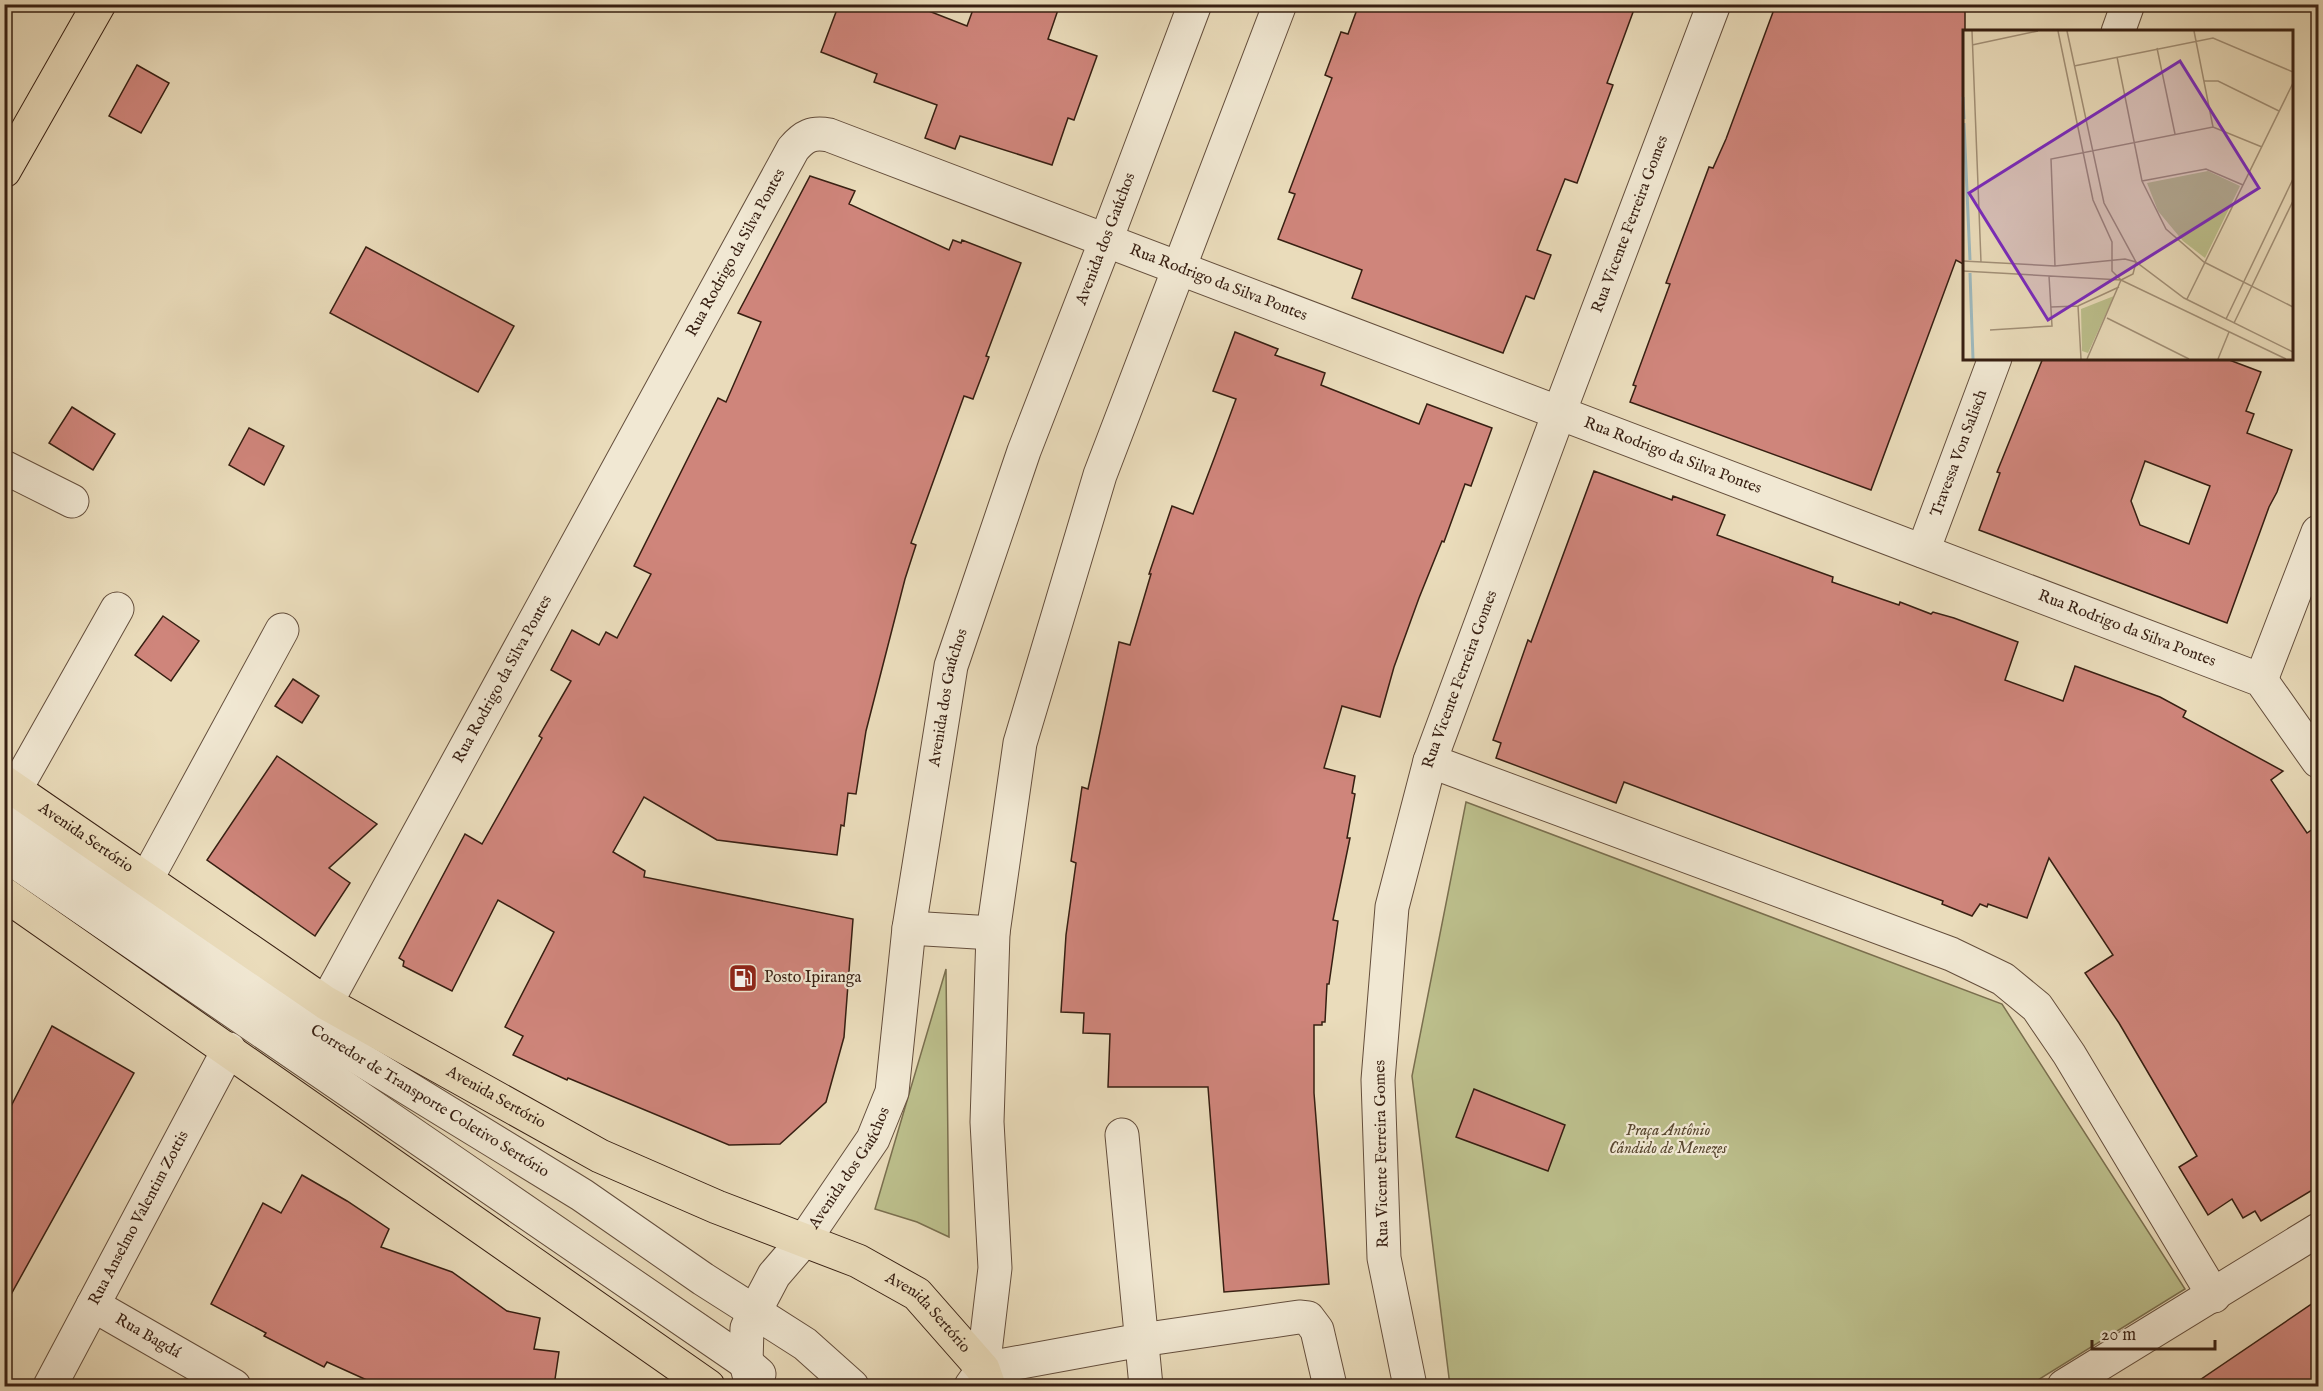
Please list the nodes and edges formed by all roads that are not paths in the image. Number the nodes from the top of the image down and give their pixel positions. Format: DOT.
graph roads {
  1 [pos="99,4"];
  2 [pos="1195,4"];
  3 [pos="1280,4"];
  4 [pos="1714,4"];
  5 [pos="2128,4"];
  6 [pos="2119,30"];
  7 [pos="4,171"];
  8 [pos="1106,240"];
  9 [pos="1179,268"];
  10 [pos="1994,360"];
  11 [pos="1559,412"];
  12 [pos="4,467"];
  13 [pos="72,501"];
  14 [pos="2319,532"];
  15 [pos="1923,551"];
  16 [pos="117,609"];
  17 [pos="282,630"];
  18 [pos="2261,680"];
  19 [pos="2319,760"];
  20 [pos="1430,761"];
  21 [pos="8,797"];
  22 [pos="4,854"];
  23 [pos="146,880"];
  24 [pos="4,894"];
  25 [pos="909,928"];
  26 [pos="993,933"];
  27 [pos="326,1003"];
  28 [pos="229,1049"];
  29 [pos="1122,1135"];
  30 [pos="2319,1230"];
  31 [pos="805,1239"];
  32 [pos="2214,1296"];
  33 [pos="93,1305"];
  34 [pos="755,1311"];
  35 [pos="1141,1340"];
  36 [pos="749,1375"];
  37 [pos="981,1381"];
  38 [pos="50,1386"];
  39 [pos="234,1386"];
  40 [pos="708,1386"];
  41 [pos="772,1386"];
  42 [pos="852,1386"];
  43 [pos="1146,1386"];
  44 [pos="1330,1386"];
  45 [pos="1410,1386"];
  46 [pos="2064,1386"];
  1 -- 7 [label="main road"];
  2 -- 8 [label="street, Avenida dos Gaúchos"];
  3 -- 9 [label="street"];
  4 -- 11 [label="street, Rua Vicente Ferreira Gomes"];
  5 -- 6 [label="street"];
  8 -- 9 [label="street, Rua Rodrigo da Silva Pontes"];
  8 -- 25 [label="street, Avenida dos Gaúchos"];
  8 -- 27 [label="street, Rua Rodrigo da Silva Pontes"];
  9 -- 11 [label="street, Rua Rodrigo da Silva Pontes"];
  9 -- 26 [label="street"];
  10 -- 15 [label="street, Travessa Von Salisch"];
  11 -- 15 [label="street, Rua Rodrigo da Silva Pontes"];
  11 -- 20 [label="street, Rua Vicente Ferreira Gomes"];
  12 -- 13 [label="street"];
  14 -- 18 [label="street"];
  15 -- 18 [label="street, Rua Rodrigo da Silva Pontes"];
  16 -- 21 [label="street"];
  17 -- 23 [label="street"];
  18 -- 19 [label="street"];
  20 -- 32 [label="street"];
  20 -- 45 [label="street, Rua Vicente Ferreira Gomes"];
  21 -- 23 [label="main road, Avenida Sertório"];
  21 -- 34 [label="street, Corredor de Transporte Coletivo Sertório"];
  22 -- 36 [label="street, Corredor de Transporte Coletivo Sertório"];
  23 -- 27 [label="main road, Avenida Sertório"];
  24 -- 28 [label="main road"];
  25 -- 26 [label="street"];
  25 -- 31 [label="street, Avenida dos Gaúchos"];
  26 -- 37 [label="street"];
  27 -- 31 [label="main road, Avenida Sertório"];
  28 -- 33 [label="street, Rua Anselmo Valentim Zottis"];
  28 -- 40 [label="main road"];
  29 -- 35 [label="street"];
  30 -- 32 [label="street"];
  31 -- 34 [label="street, Avenida dos Gaúchos"];
  31 -- 37 [label="main road, Avenida Sertório"];
  32 -- 46 [label="street"];
  33 -- 38 [label="street, Rua Anselmo Valentim Zottis"];
  33 -- 39 [label="street, Rua Bagdá"];
  34 -- 36 [label="street, Avenida dos Gaúchos"];
  34 -- 42 [label="street, Corredor de Transporte Coletivo Sertório"];
  35 -- 37 [label="street"];
  35 -- 43 [label="street"];
  35 -- 44 [label="street"];
  36 -- 41 [label="street, Corredor de Transporte Coletivo Sertório"];
}
